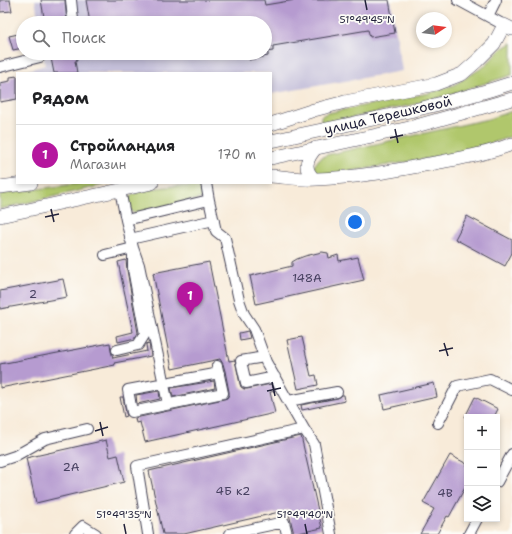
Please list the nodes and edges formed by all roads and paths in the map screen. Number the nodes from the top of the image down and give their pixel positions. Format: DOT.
graph roads {
  1 [pos="71,0"];
  2 [pos="458,0"];
  3 [pos="496,0"];
  4 [pos="73,16"];
  5 [pos="488,16"];
  6 [pos="508,27"];
  7 [pos="28,60"];
  8 [pos="0,67"];
  9 [pos="512,83"];
  10 [pos="512,99"];
  11 [pos="314,110"];
  12 [pos="272,124"];
  13 [pos="315,131"];
  14 [pos="272,141"];
  15 [pos="512,144"];
  16 [pos="316,148"];
  17 [pos="272,158"];
  18 [pos="272,176"];
  19 [pos="314,179"];
  20 [pos="23,184"];
  21 [pos="147,184"];
  22 [pos="206,184"];
  23 [pos="0,187"];
  24 [pos="120,190"];
  25 [pos="209,200"];
  26 [pos="0,216"];
  27 [pos="126,220"];
  28 [pos="214,220"];
  29 [pos="132,244"];
  30 [pos="105,255"];
  31 [pos="117,350"];
  32 [pos="264,357"];
  33 [pos="275,377"];
  34 [pos="164,383"];
  35 [pos="512,390"];
  36 [pos="337,392"];
  37 [pos="288,401"];
  38 [pos="168,404"];
  39 [pos="438,423"];
  40 [pos="87,429"];
  41 [pos="304,429"];
  42 [pos="512,454"];
  43 [pos="0,461"];
  44 [pos="500,476"];
  45 [pos="475,522"];
  46 [pos="75,534"];
  47 [pos="96,534"];
  48 [pos="148,534"];
  49 [pos="229,534"];
  50 [pos="287,534"];
  51 [pos="331,534"];
  52 [pos="469,534"];
  1 -- 4 [label="street"];
  2 -- 5 [label="street"];
  3 -- 5 [label="street"];
  5 -- 6 [label="street"];
  6 -- 11 [label="main road"];
  7 -- 8 [label="street"];
  9 -- 13 [label="main road, улица Терешковой"];
  10 -- 16 [label="main road, улица Терешковой"];
  11 -- 12 [label="main road"];
  11 -- 13 [label="main road"];
  13 -- 14 [label="main road, улица Терешковой"];
  15 -- 19 [label="main road"];
  16 -- 17 [label="main road, улица Терешковой"];
  16 -- 19 [label="main road"];
  18 -- 19 [label="main road"];
  20 -- 23 [label="main road"];
  21 -- 24 [label="main road"];
  22 -- 25 [label="street"];
  24 -- 26 [label="main road"];
  24 -- 27 [label="street"];
  25 -- 27 [label="street"];
  25 -- 28 [label="street"];
  27 -- 29 [label="street"];
  28 -- 29 [label="street"];
  28 -- 32 [label="street"];
  29 -- 30 [label="street"];
  29 -- 31 [label="street"];
  29 -- 34 [label="street"];
  32 -- 33 [label="street"];
  32 -- 33 [label="street"];
  33 -- 37 [label="street"];
  34 -- 38 [label="street"];
  34 -- 38 [label="street"];
  34 -- 38 [label="street"];
  35 -- 39 [label="street"];
  36 -- 37 [label="street"];
  37 -- 41 [label="street"];
  40 -- 43 [label="street"];
  41 -- 48 [label="street"];
  41 -- 51 [label="street"];
  42 -- 44 [label="street"];
  45 -- 52 [label="street"];
  46 -- 47 [label="street"];
  49 -- 50 [label="street"];
}
